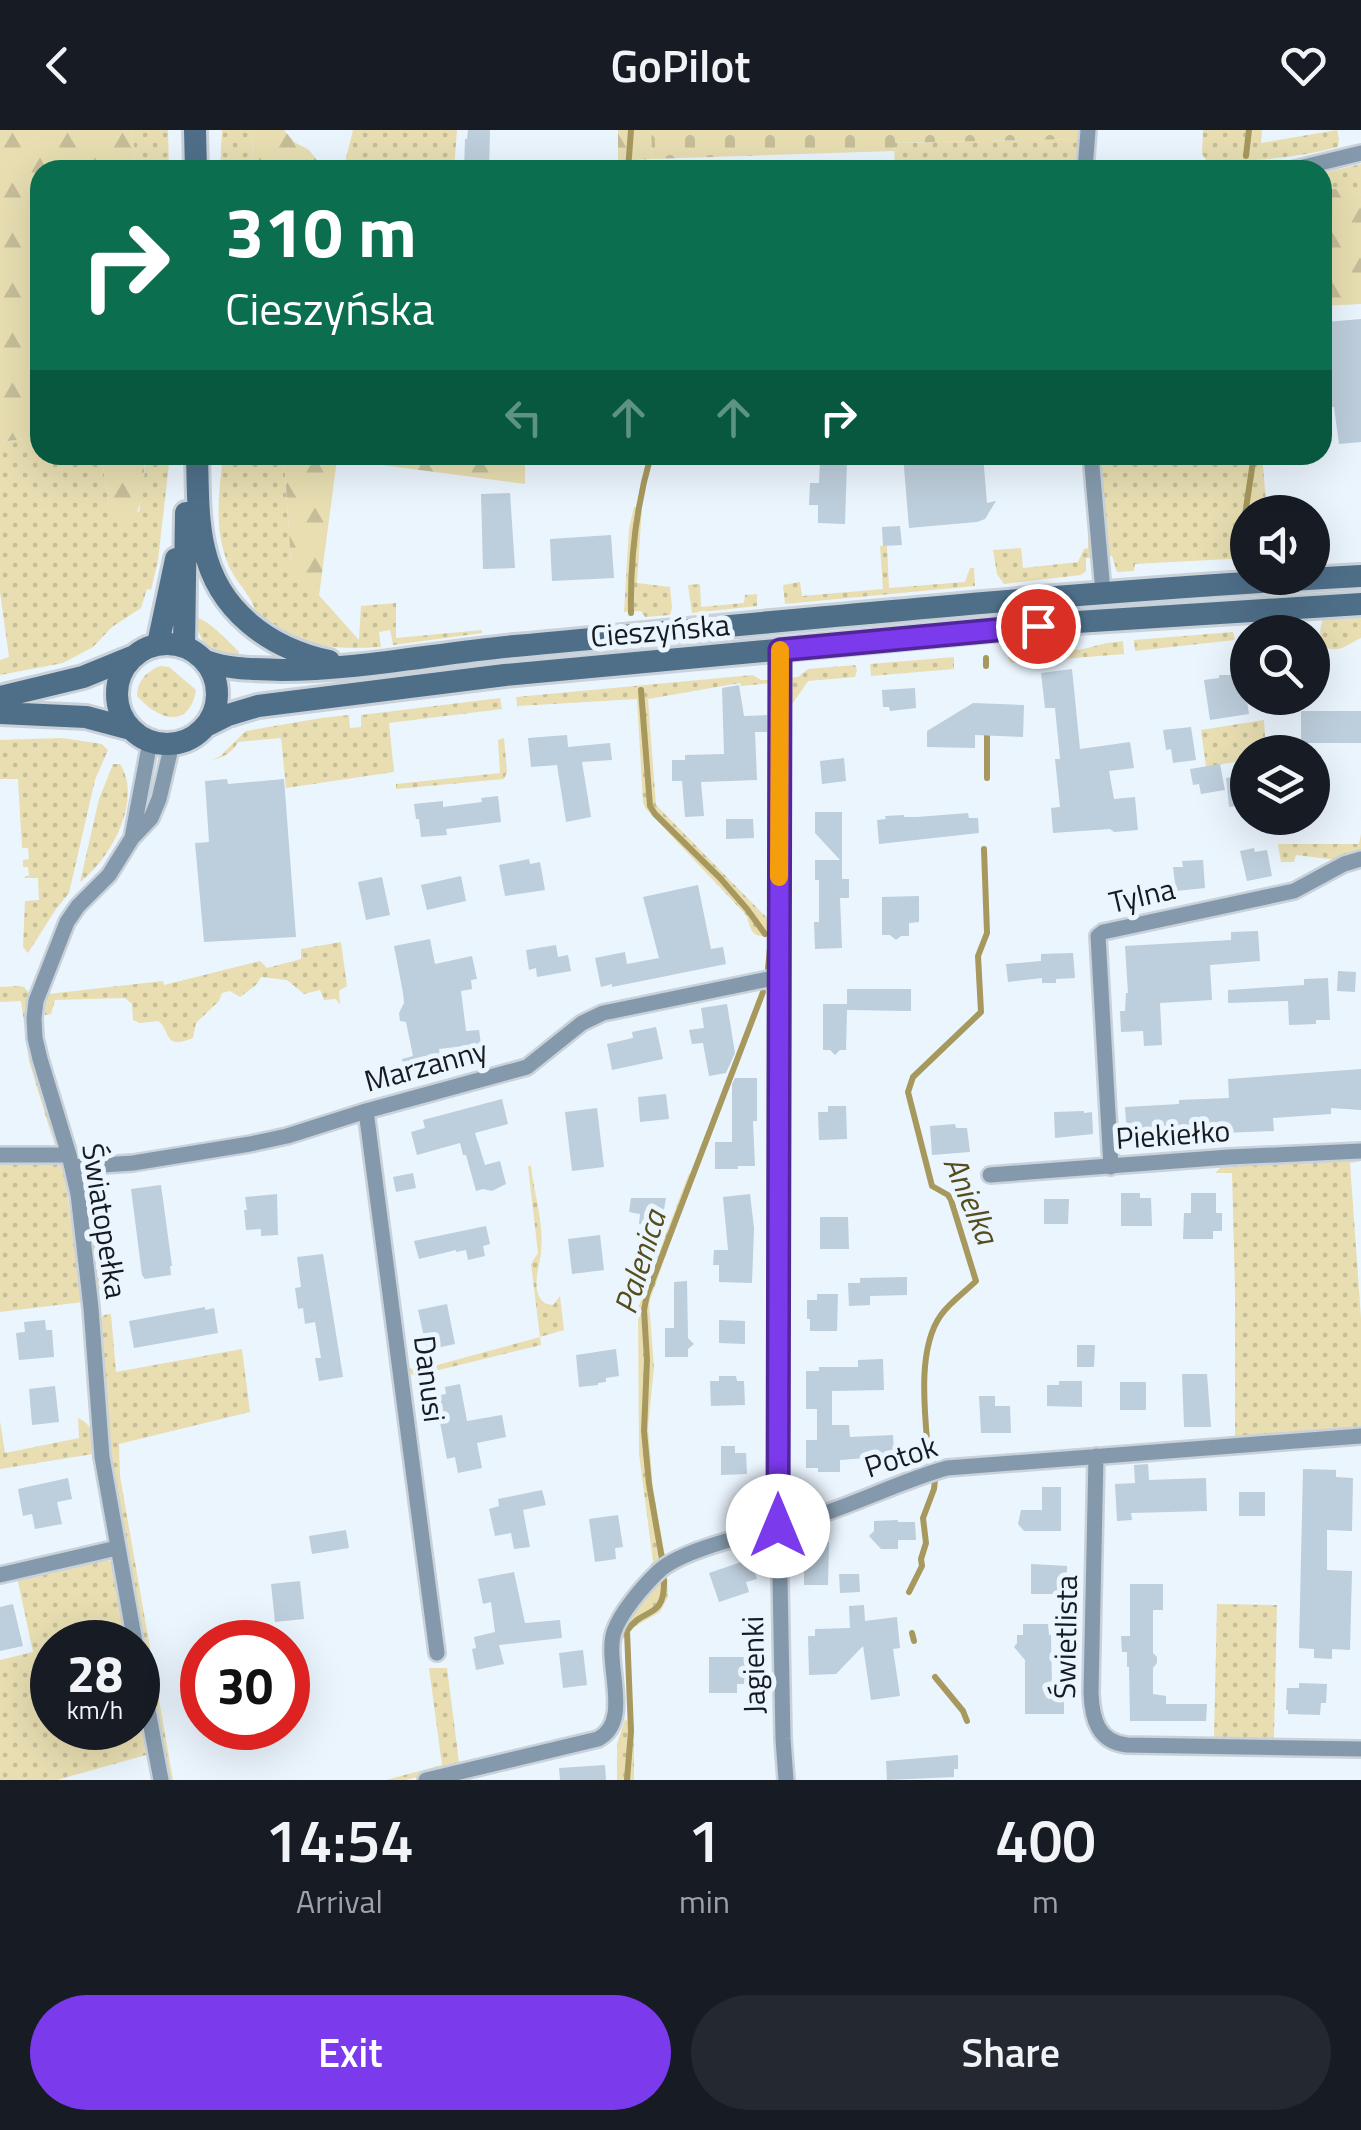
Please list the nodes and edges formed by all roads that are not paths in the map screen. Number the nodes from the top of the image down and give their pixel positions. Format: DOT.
graph roads {
  1 [pos="195,130"];
  2 [pos="1088,130"];
  3 [pos="1361,153"];
  4 [pos="196,160"];
  5 [pos="1086,160"];
  6 [pos="1332,160"];
  7 [pos="193,465"];
  8 [pos="195,465"];
  9 [pos="1092,465"];
  10 [pos="186,511"];
  11 [pos="1361,576"];
  12 [pos="1102,592"];
  13 [pos="1361,604"];
  14 [pos="158,644"];
  15 [pos="184,646"];
  16 [pos="780,650"];
  17 [pos="132,657"];
  18 [pos="206,661"];
  19 [pos="352,667"];
  20 [pos="0,697"];
  21 [pos="0,714"];
  22 [pos="208,724"];
  23 [pos="151,738"];
  24 [pos="1361,859"];
  25 [pos="778,978"];
  26 [pos="366,1111"];
  27 [pos="1361,1151"];
  28 [pos="0,1155"];
  29 [pos="71,1160"];
  30 [pos="1110,1167"];
  31 [pos="990,1175"];
  32 [pos="1361,1436"];
  33 [pos="1096,1456"];
  34 [pos="778,1526"];
  35 [pos="117,1548"];
  36 [pos="0,1575"];
  37 [pos="131,1620"];
  38 [pos="437,1653"];
  39 [pos="1361,1749"];
  40 [pos="155,1750"];
  41 [pos="161,1780"];
  42 [pos="426,1780"];
  43 [pos="786,1780"];
  1 -- 4 [label="main road"];
  2 -- 5 [label="street"];
  3 -- 6 [label="street"];
  7 -- 10 [label="main road"];
  8 -- 19 [label="main road"];
  9 -- 12 [label="street"];
  10 -- 14 [label="main road"];
  10 -- 15 [label="main road"];
  11 -- 12 [label="main road, Cieszyńska"];
  12 -- 19 [label="main road, Cieszyńska"];
  13 -- 16 [label="main road, Cieszyńska"];
  14 -- 15 [label="main road"];
  14 -- 17 [label="main road"];
  15 -- 18 [label="main road"];
  16 -- 22 [label="main road, Cieszyńska"];
  16 -- 25 [label="street, Jagienki"];
  17 -- 20 [label="main road"];
  17 -- 23 [label="main road"];
  18 -- 19 [label="main road, Cieszyńska"];
  18 -- 22 [label="main road"];
  21 -- 23 [label="main road"];
  22 -- 23 [label="main road"];
  23 -- 29 [label="street, Światopełka"];
  24 -- 30 [label="street, Tylna"];
  25 -- 26 [label="street, Marzanny"];
  25 -- 34 [label="street, Jagienki"];
  26 -- 29 [label="street, Marzanny"];
  26 -- 38 [label="street, Danusi"];
  27 -- 30 [label="street, Piekiełko"];
  28 -- 29 [label="street, Marzanny"];
  29 -- 35 [label="street, Światopełka"];
  30 -- 31 [label="street, Piekiełko"];
  32 -- 33 [label="street, Potok"];
  33 -- 34 [label="street, Potok"];
  33 -- 39 [label="street, Świetlista"];
  34 -- 42 [label="street, Potok"];
  34 -- 43 [label="street, Jagienki"];
  35 -- 36 [label="street"];
  35 -- 37 [label="street, Światopełka"];
  40 -- 41 [label="street"];
}
